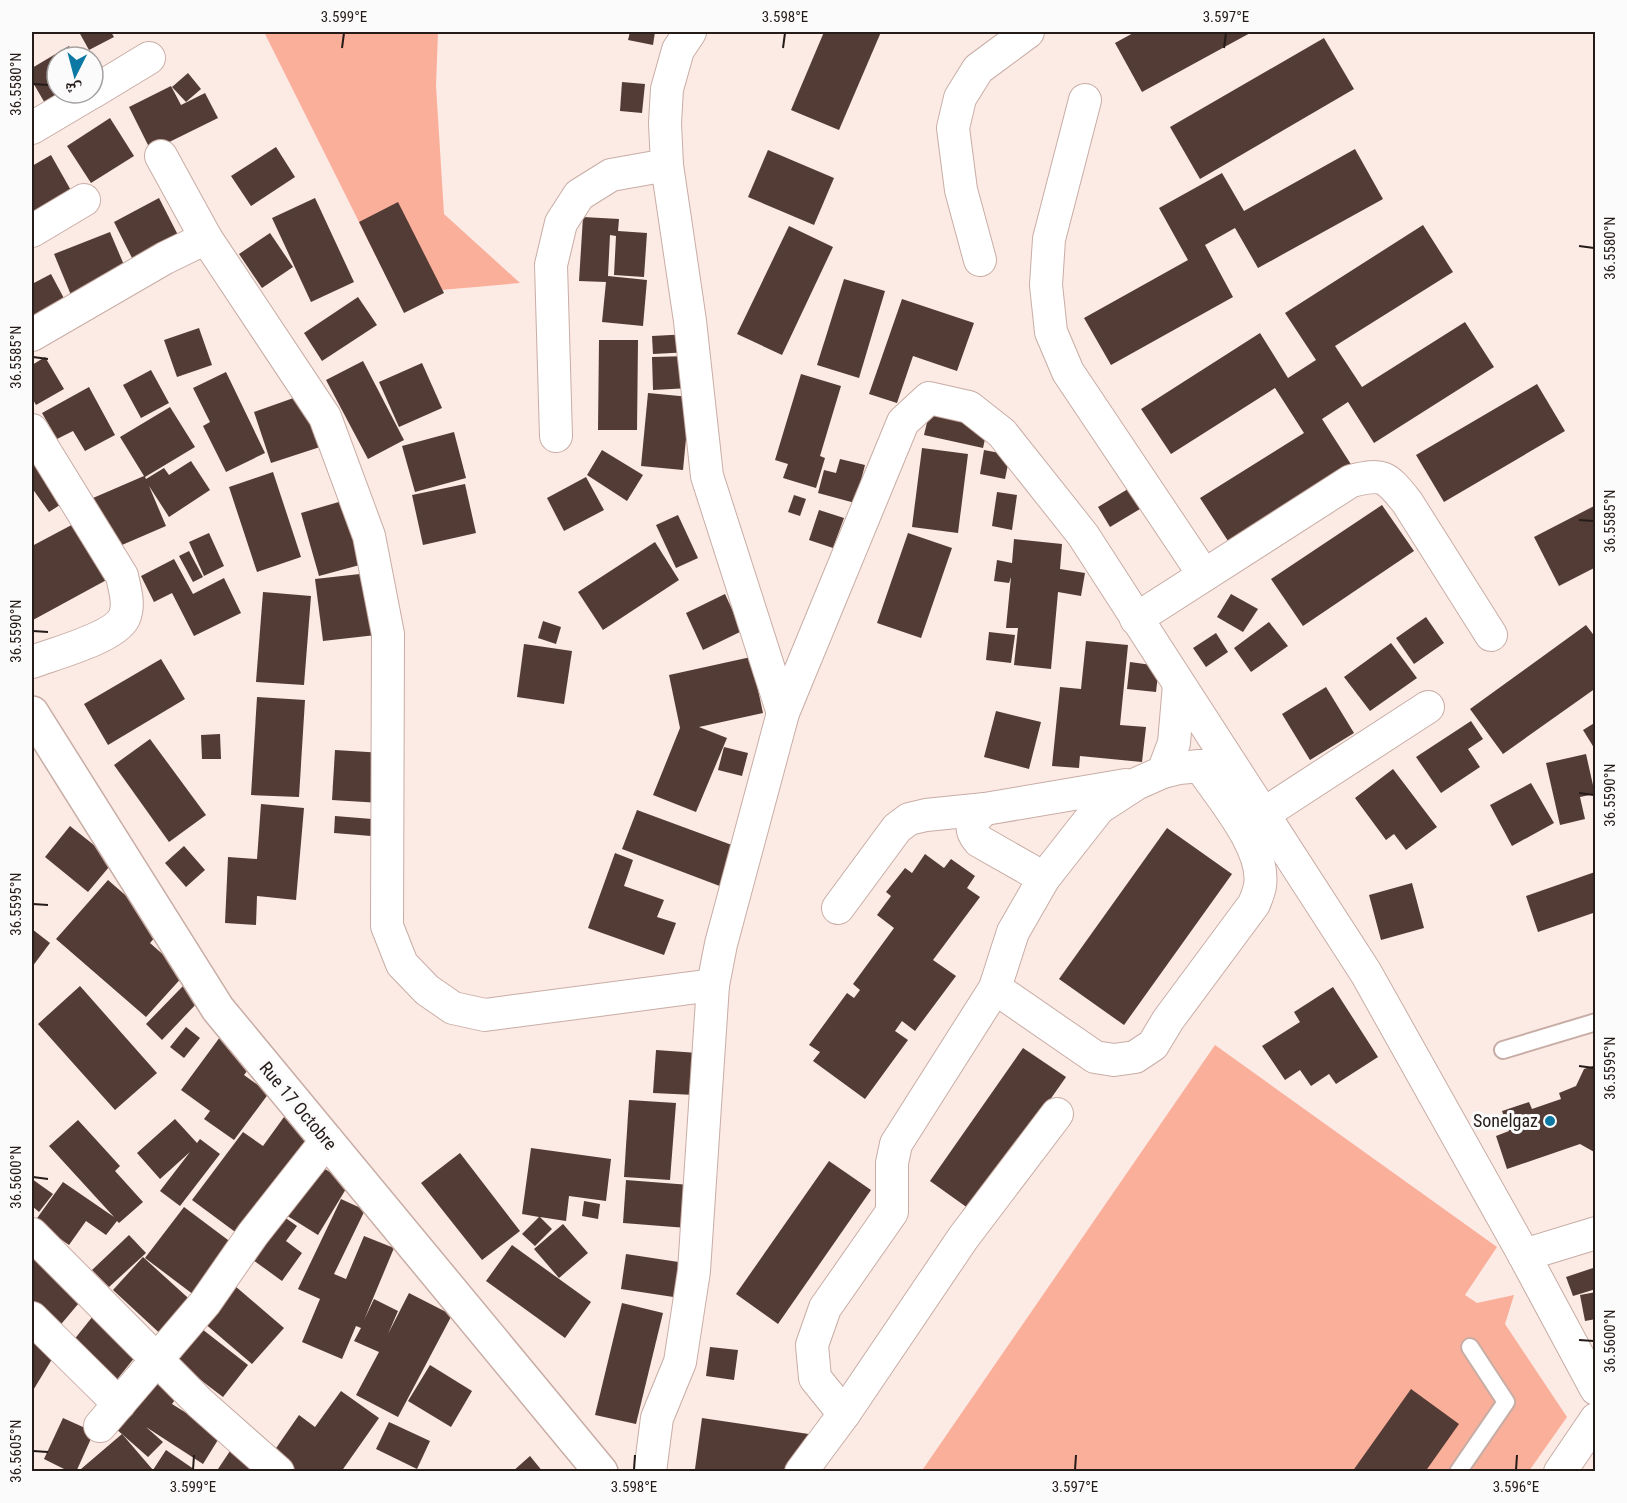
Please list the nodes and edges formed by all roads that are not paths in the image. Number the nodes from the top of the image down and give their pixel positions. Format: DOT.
graph roads {
  1 [pos="690,32"];
  2 [pos="1028,32"];
  3 [pos="149,58"];
  4 [pos="105,84"];
  5 [pos="1085,100"];
  6 [pos="70,105"];
  7 [pos="32,128"];
  8 [pos="161,156"];
  9 [pos="667,165"];
  10 [pos="84,200"];
  11 [pos="32,231"];
  12 [pos="206,238"];
  13 [pos="980,260"];
  14 [pos="32,335"];
  15 [pos="32,430"];
  16 [pos="556,436"];
  17 [pos="1204,575"];
  18 [pos="1136,618"];
  19 [pos="1491,635"];
  20 [pos="32,662"];
  21 [pos="1179,685"];
  22 [pos="1428,707"];
  23 [pos="32,713"];
  24 [pos="783,713"];
  25 [pos="1200,766"];
  26 [pos="1236,775"];
  27 [pos="1150,778"];
  28 [pos="985,809"];
  29 [pos="1262,815"];
  30 [pos="1044,878"];
  31 [pos="838,908"];
  32 [pos="712,985"];
  33 [pos="994,988"];
  34 [pos="1596,1022"];
  35 [pos="1503,1050"];
  36 [pos="1057,1114"];
  37 [pos="327,1140"];
  38 [pos="1596,1233"];
  39 [pos="32,1234"];
  40 [pos="1524,1255"];
  41 [pos="32,1318"];
  42 [pos="1470,1347"];
  43 [pos="157,1360"];
  44 [pos="1596,1389"];
  45 [pos="844,1414"];
  46 [pos="1596,1419"];
  47 [pos="278,1472"];
  48 [pos="601,1472"];
  49 [pos="650,1472"];
  50 [pos="801,1472"];
  51 [pos="1458,1472"];
  52 [pos="1560,1472"];
  1 -- 9 [label="street"];
  2 -- 13 [label="street"];
  3 -- 4 [label="street"];
  5 -- 17 [label="street"];
  6 -- 7 [label="street"];
  8 -- 12 [label="street"];
  9 -- 16 [label="street"];
  9 -- 24 [label="street"];
  10 -- 11 [label="street"];
  12 -- 14 [label="street"];
  12 -- 32 [label="street"];
  15 -- 20 [label="street"];
  17 -- 18 [label="street"];
  17 -- 19 [label="street"];
  18 -- 21 [label="street"];
  18 -- 24 [label="street"];
  21 -- 26 [label="street"];
  21 -- 27 [label="street"];
  22 -- 29 [label="street"];
  23 -- 37 [label="street, Rue 17 Octobre"];
  24 -- 32 [label="street"];
  25 -- 26 [label="street"];
  25 -- 27 [label="street"];
  25 -- 33 [label="street"];
  26 -- 29 [label="street"];
  27 -- 28 [label="street"];
  27 -- 30 [label="street"];
  28 -- 30 [label="street"];
  28 -- 31 [label="street"];
  29 -- 40 [label="street"];
  30 -- 33 [label="street"];
  32 -- 49 [label="street"];
  33 -- 45 [label="street"];
  34 -- 35 [label="lane"];
  36 -- 45 [label="street"];
  37 -- 43 [label="street"];
  37 -- 48 [label="street, Rue 17 Octobre"];
  38 -- 40 [label="street"];
  39 -- 43 [label="street"];
  40 -- 44 [label="street"];
  41 -- 43 [label="street"];
  42 -- 51 [label="lane"];
  43 -- 47 [label="street"];
  45 -- 50 [label="street"];
  46 -- 52 [label="street"];
}
